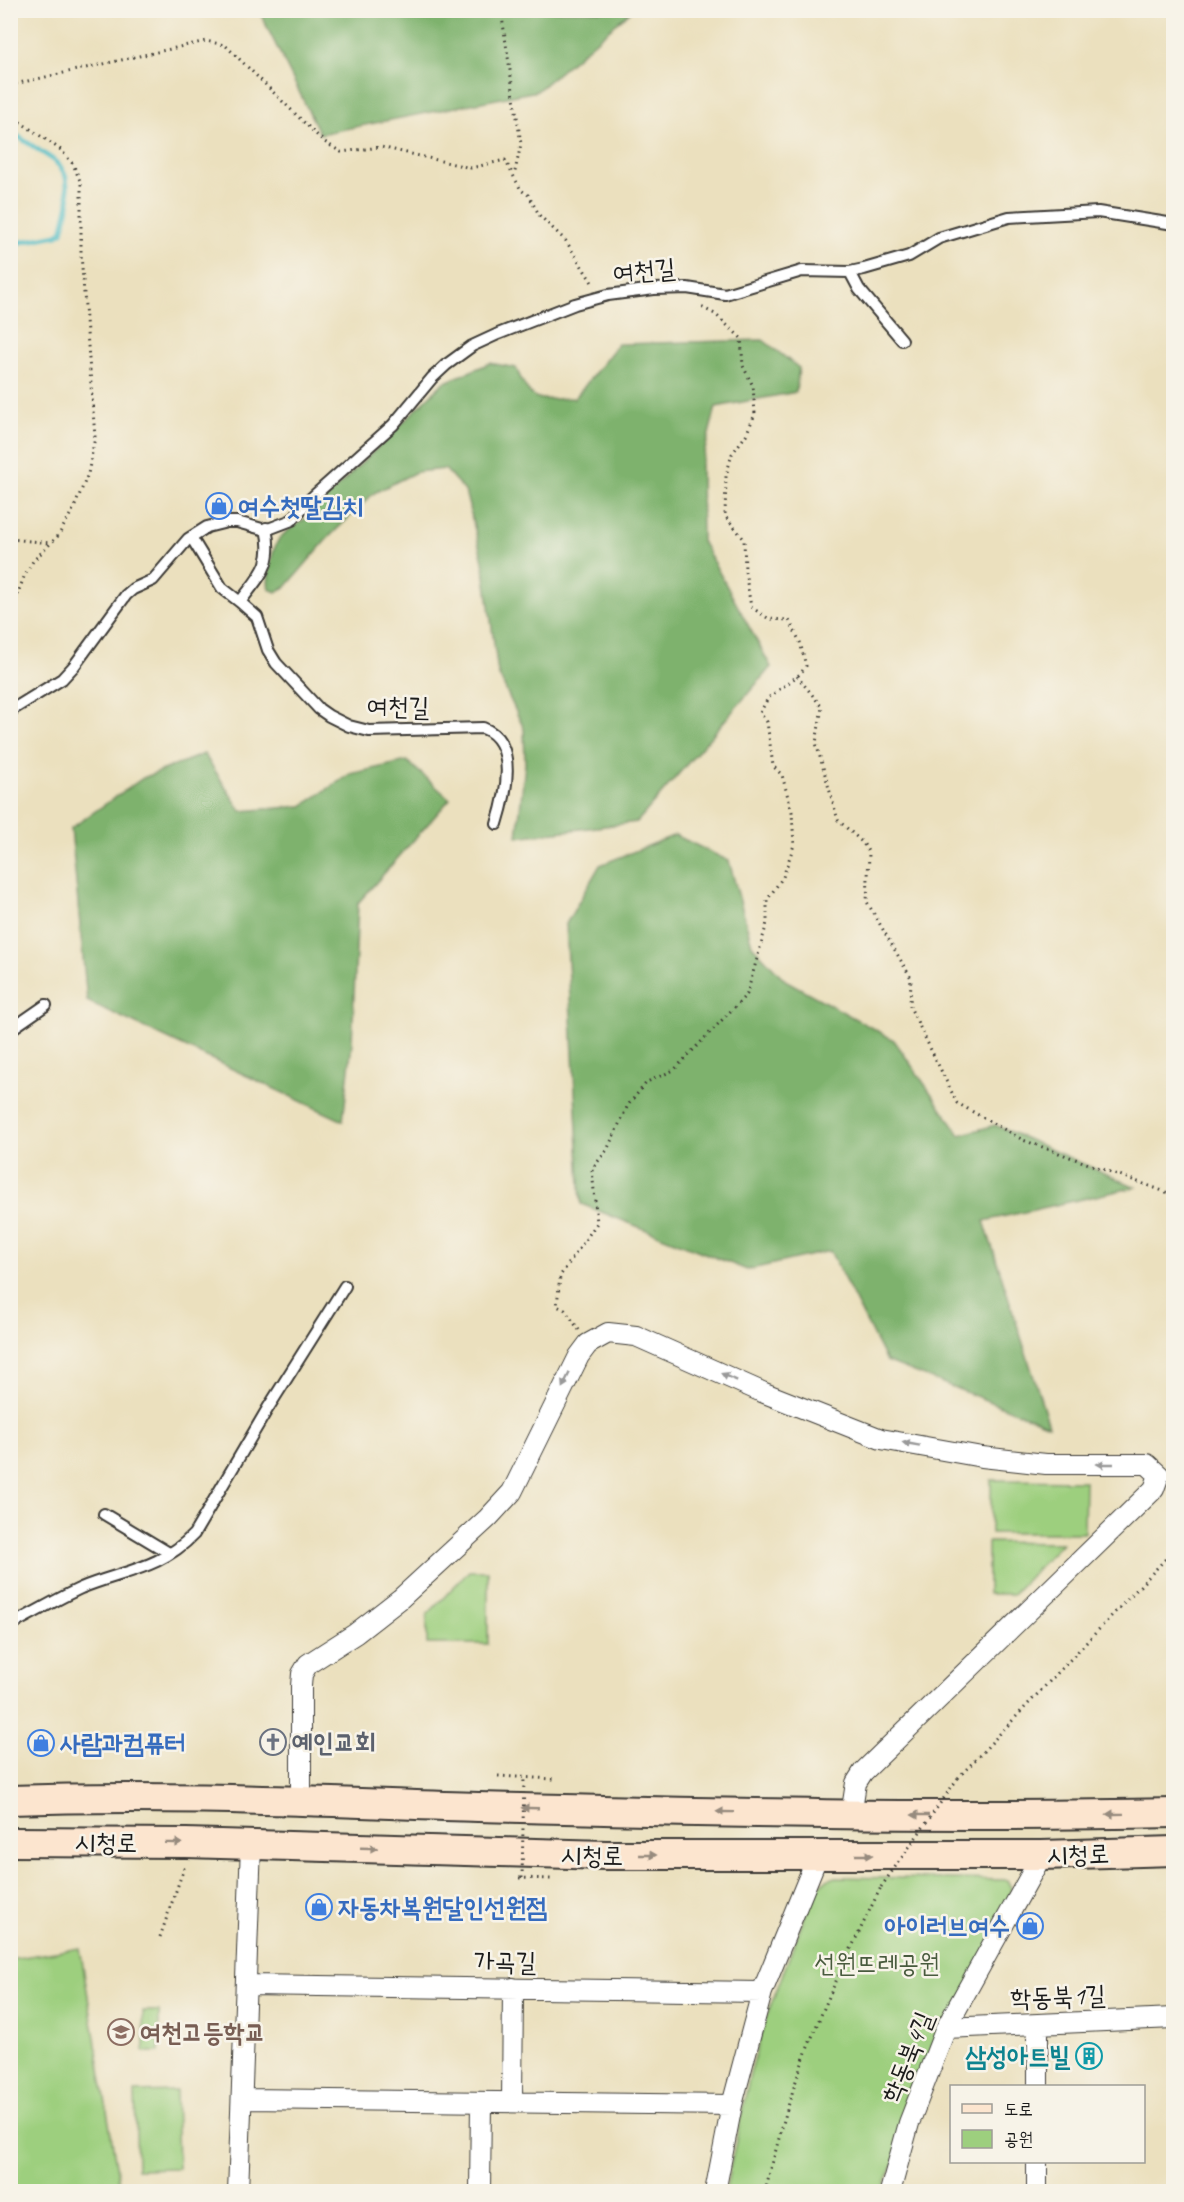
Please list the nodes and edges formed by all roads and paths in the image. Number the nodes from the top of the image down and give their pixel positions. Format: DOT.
graph roads {
  1 [pos="501,10"];
  2 [pos="10,85"];
  3 [pos="10,115"];
  4 [pos="514,178"];
  5 [pos="1173,225"];
  6 [pos="850,272"];
  7 [pos="608,295"];
  8 [pos="690,301"];
  9 [pos="902,340"];
  10 [pos="266,528"];
  11 [pos="191,537"];
  12 [pos="10,539"];
  13 [pos="51,543"];
  14 [pos="240,602"];
  15 [pos="10,614"];
  16 [pos="797,676"];
  17 [pos="10,711"];
  18 [pos="497,824"];
  19 [pos="46,1005"];
  20 [pos="10,1030"];
  21 [pos="1173,1195"];
  22 [pos="345,1286"];
  23 [pos="588,1344"];
  24 [pos="104,1514"];
  25 [pos="1173,1550"];
  26 [pos="169,1553"];
  27 [pos="10,1625"];
  28 [pos="498,1776"];
  29 [pos="525,1777"];
  30 [pos="554,1779"];
  31 [pos="10,1800"];
  32 [pos="301,1802"];
  33 [pos="605,1810"];
  34 [pos="1173,1813"];
  35 [pos="851,1815"];
  36 [pos="10,1842"];
  37 [pos="251,1845"];
  38 [pos="1173,1851"];
  39 [pos="606,1855"];
  40 [pos="818,1855"];
  41 [pos="1042,1855"];
  42 [pos="185,1866"];
  43 [pos="513,1878"];
  44 [pos="522,1878"];
  45 [pos="552,1880"];
  46 [pos="160,1937"];
  47 [pos="246,1985"];
  48 [pos="513,1989"];
  49 [pos="762,1992"];
  50 [pos="1173,2018"];
  51 [pos="1038,2025"];
  52 [pos="946,2028"];
  53 [pos="1038,2085"];
  54 [pos="242,2099"];
  55 [pos="481,2102"];
  56 [pos="512,2102"];
  57 [pos="732,2105"];
  58 [pos="1037,2163"];
  59 [pos="238,2192"];
  60 [pos="480,2192"];
  61 [pos="715,2192"];
  62 [pos="765,2192"];
  63 [pos="890,2192"];
  64 [pos="1037,2192"];
  1 -- 4 [label="path"];
  2 -- 4 [label="path"];
  3 -- 13 [label="path"];
  4 -- 7 [label="path"];
  5 -- 6 [label="lane, 여천길"];
  6 -- 7 [label="lane, 여천길"];
  6 -- 9 [label="lane"];
  7 -- 10 [label="lane, 여천길"];
  8 -- 16 [label="path"];
  10 -- 11 [label="lane, 여천길"];
  10 -- 14 [label="lane"];
  11 -- 14 [label="lane, 여천길"];
  11 -- 17 [label="lane, 여천길"];
  12 -- 13 [label="path"];
  13 -- 15 [label="path"];
  14 -- 18 [label="lane, 여천길"];
  16 -- 21 [label="path"];
  16 -- 23 [label="path"];
  19 -- 20 [label="lane"];
  22 -- 26 [label="lane"];
  23 -- 32 [label="street, one-way"];
  35 -- 23 [label="street, one-way"];
  24 -- 26 [label="lane"];
  25 -- 62 [label="path, bridge"];
  26 -- 27 [label="lane"];
  28 -- 30 [label="path"];
  29 -- 44 [label="path, bridge"];
  31 -- 32 [label="street, 시청로"];
  33 -- 32 [label="street, 시청로, one-way"];
  35 -- 33 [label="street, 시청로, one-way"];
  33 -- 39 [label="street"];
  34 -- 35 [label="street, 시청로, one-way"];
  36 -- 37 [label="street, 시청로, one-way"];
  37 -- 39 [label="street, 시청로, one-way"];
  37 -- 47 [label="street"];
  38 -- 41 [label="street, 시청로"];
  39 -- 40 [label="street, 시청로, one-way"];
  40 -- 41 [label="street, 시청로, one-way"];
  40 -- 49 [label="street"];
  41 -- 52 [label="street, 학동북4길"];
  42 -- 46 [label="path"];
  43 -- 44 [label="path"];
  44 -- 45 [label="path"];
  47 -- 48 [label="street, 가곡길"];
  47 -- 54 [label="street"];
  48 -- 49 [label="street, 가곡길"];
  48 -- 56 [label="street"];
  49 -- 57 [label="street"];
  50 -- 51 [label="street, 학동북1길"];
  51 -- 52 [label="street, 학동북1길"];
  51 -- 53 [label="street"];
  52 -- 63 [label="street, 학동북4길"];
  54 -- 55 [label="street"];
  54 -- 59 [label="street"];
  55 -- 56 [label="street"];
  55 -- 60 [label="street"];
  56 -- 57 [label="street"];
  57 -- 61 [label="street"];
  58 -- 64 [label="street"];
}
